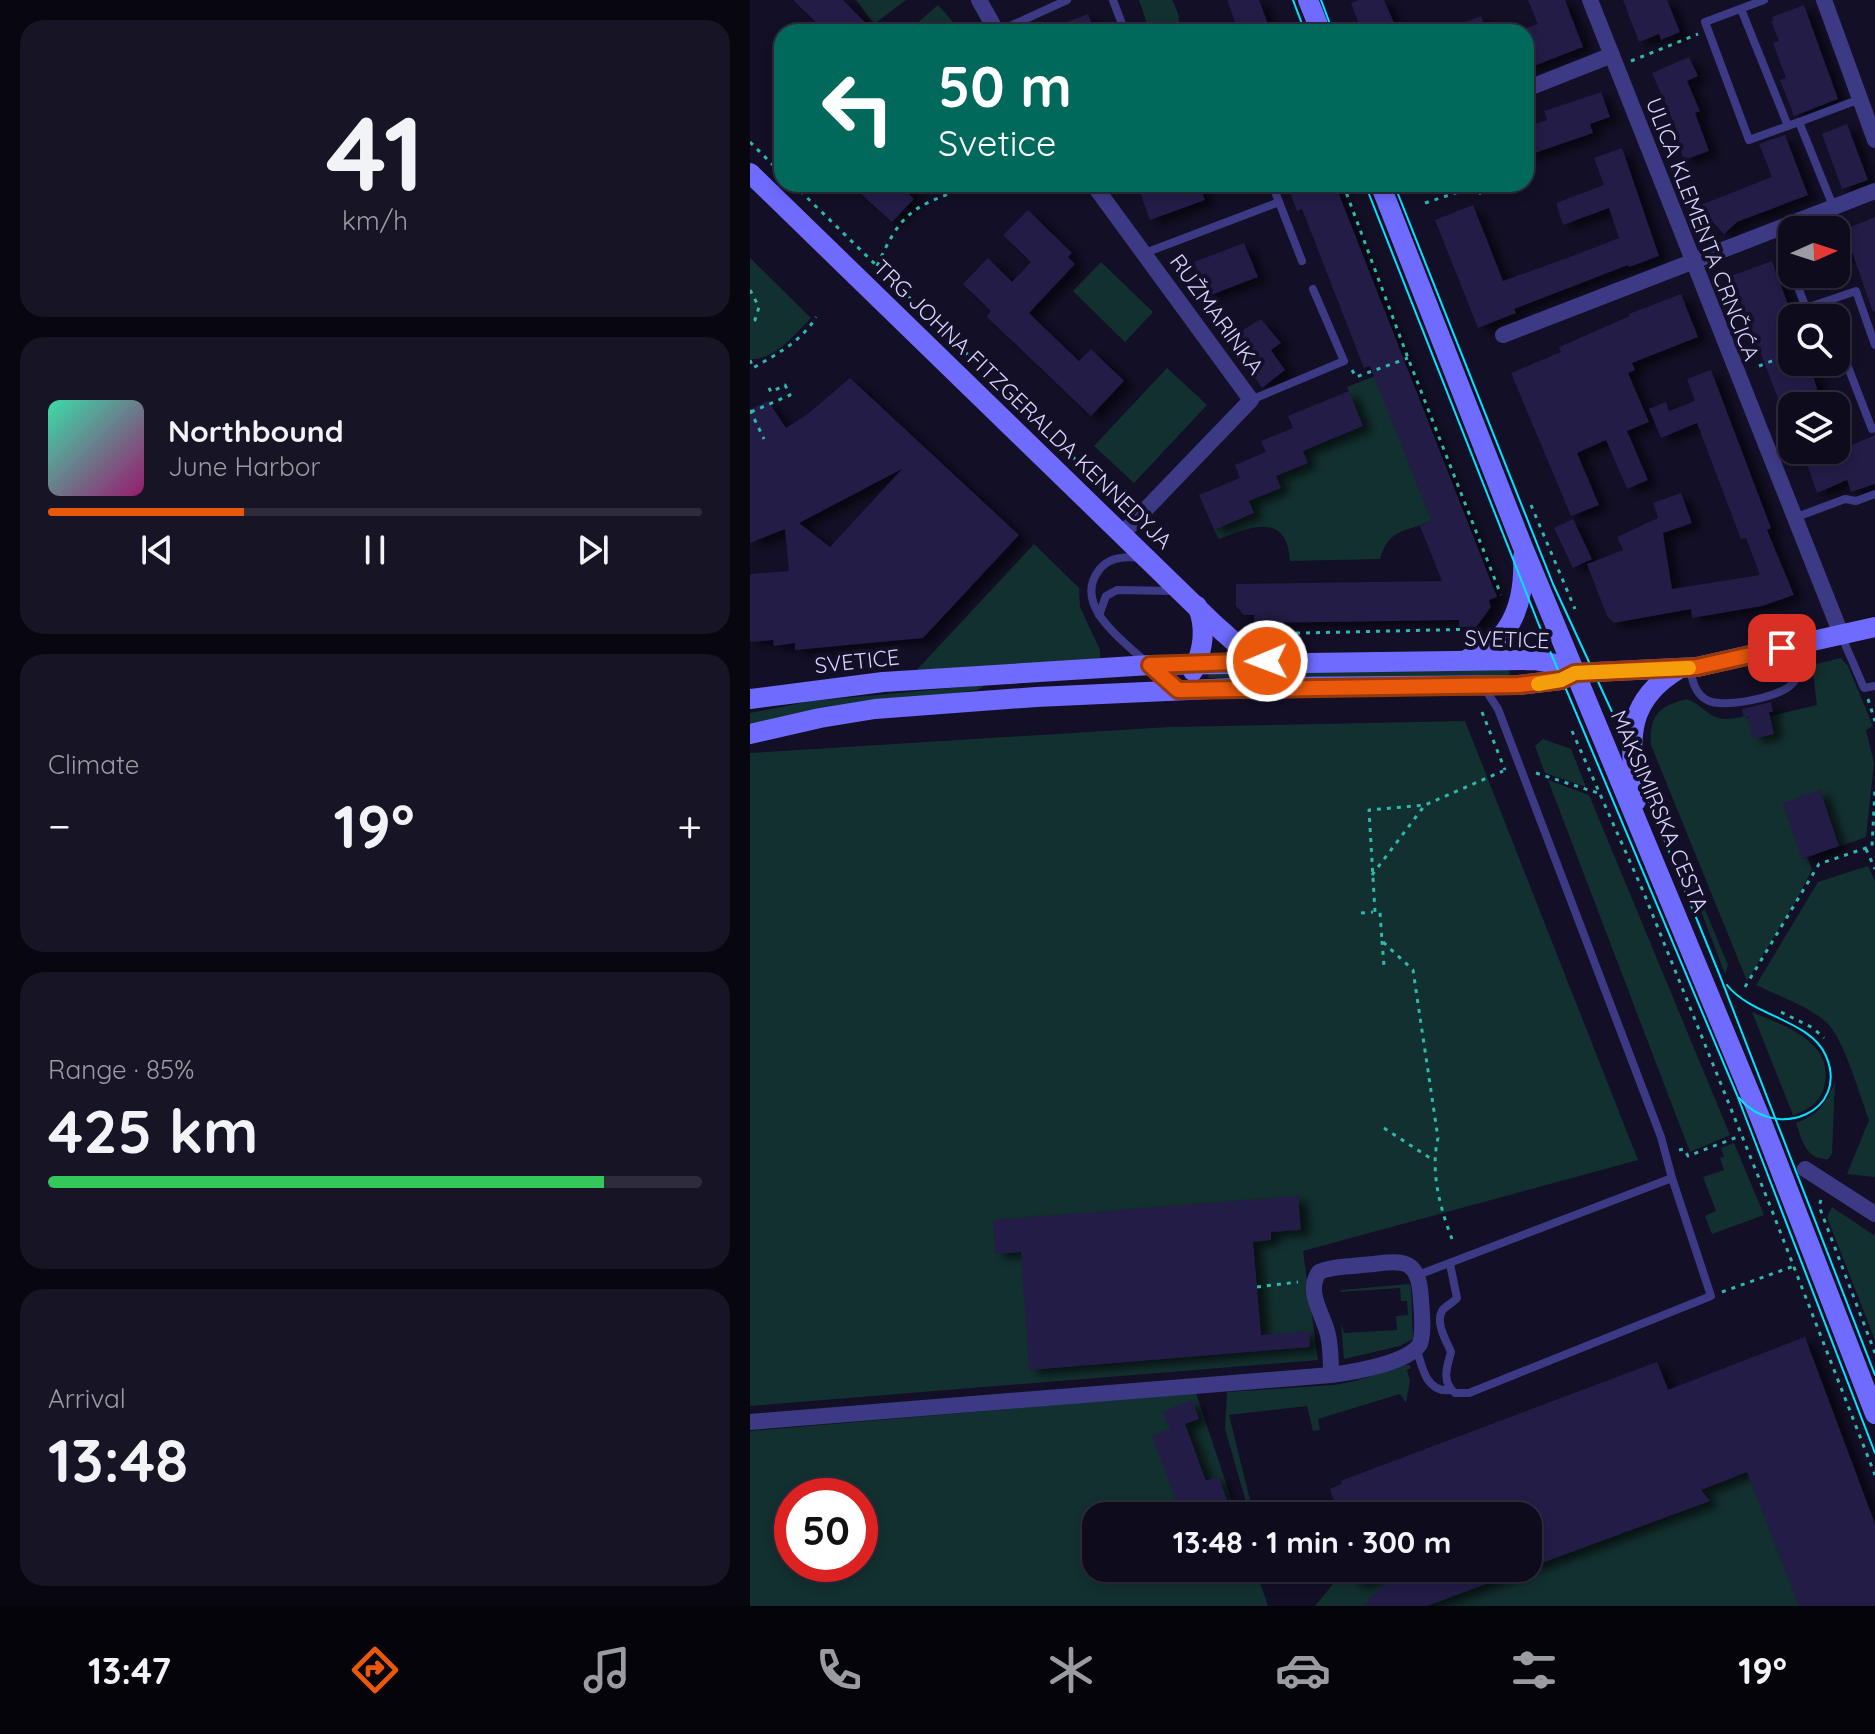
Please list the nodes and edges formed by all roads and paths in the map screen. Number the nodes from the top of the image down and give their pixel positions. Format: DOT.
graph roads {
  1 [pos="979,0"];
  2 [pos="1067,0"];
  3 [pos="1113,0"];
  4 [pos="1308,0"];
  5 [pos="1590,0"];
  6 [pos="1764,0"];
  7 [pos="1824,0"];
  8 [pos="1741,9"];
  9 [pos="992,24"];
  10 [pos="1014,24"];
  11 [pos="1122,24"];
  12 [pos="1318,24"];
  13 [pos="1708,30"];
  14 [pos="1614,61"];
  15 [pos="1534,86"];
  16 [pos="1860,99"];
  17 [pos="1799,122"];
  18 [pos="1788,126"];
  19 [pos="1875,140"];
  20 [pos="750,142"];
  21 [pos="774,166"];
  22 [pos="750,173"];
  23 [pos="1875,191"];
  24 [pos="801,192"];
  25 [pos="954,192"];
  26 [pos="1099,192"];
  27 [pos="1275,192"];
  28 [pos="1346,192"];
  29 [pos="1383,192"];
  30 [pos="1459,192"];
  31 [pos="1480,192"];
  32 [pos="1483,199"];
  33 [pos="1279,202"];
  34 [pos="1425,203"];
  35 [pos="1833,206"];
  36 [pos="1777,230"];
  37 [pos="1778,233"];
  38 [pos="1145,253"];
  39 [pos="1302,261"];
  40 [pos="1693,262"];
  41 [pos="877,266"];
  42 [pos="1313,289"];
  43 [pos="750,290"];
  44 [pos="1818,304"];
  45 [pos="816,317"];
  46 [pos="750,324"];
  47 [pos="1503,335"];
  48 [pos="1875,345"];
  49 [pos="1408,358"];
  50 [pos="1778,359"];
  51 [pos="750,360"];
  52 [pos="1344,361"];
  53 [pos="1759,366"];
  54 [pos="1850,372"];
  55 [pos="767,384"];
  56 [pos="1251,400"];
  57 [pos="751,411"];
  58 [pos="1875,428"];
  59 [pos="764,439"];
  60 [pos="1875,494"];
  61 [pos="1531,505"];
  62 [pos="1130,513"];
  63 [pos="1794,518"];
  64 [pos="1123,533"];
  65 [pos="1522,545"];
  66 [pos="1154,564"];
  67 [pos="1192,600"];
  68 [pos="1503,604"];
  69 [pos="1575,609"];
  70 [pos="1099,616"];
  71 [pos="1487,627"];
  72 [pos="1875,627"];
  73 [pos="1247,634"];
  74 [pos="1841,634"];
  75 [pos="1811,641"];
  76 [pos="1267,661"];
  77 [pos="1462,661"];
  78 [pos="1197,663"];
  79 [pos="1150,665"];
  80 [pos="1684,668"];
  81 [pos="1575,673"];
  82 [pos="1482,685"];
  83 [pos="1875,686"];
  84 [pos="1864,688"];
  85 [pos="1178,690"];
  86 [pos="750,699"];
  87 [pos="1482,712"];
  88 [pos="1875,721"];
  89 [pos="1572,731"];
  90 [pos="750,734"];
  91 [pos="1530,765"];
  92 [pos="1512,767"];
  93 [pos="1503,771"];
  94 [pos="1875,790"];
  95 [pos="1601,794"];
  96 [pos="1425,805"];
  97 [pos="1639,824"];
  98 [pos="1866,849"];
  99 [pos="1875,869"];
  100 [pos="1372,875"];
  101 [pos="1375,912"];
  102 [pos="1361,913"];
  103 [pos="1382,941"];
  104 [pos="1384,966"];
  105 [pos="1745,987"];
  106 [pos="1781,1012"];
  107 [pos="1824,1038"];
  108 [pos="1384,1128"];
  109 [pos="1741,1135"];
  110 [pos="1671,1152"];
  111 [pos="1433,1160"];
  112 [pos="1805,1169"];
  113 [pos="1672,1178"];
  114 [pos="1822,1195"];
  115 [pos="1875,1214"];
  116 [pos="1452,1239"];
  117 [pos="1450,1264"];
  118 [pos="1794,1266"];
  119 [pos="1418,1275"];
  120 [pos="1301,1282"];
  121 [pos="1257,1287"];
  122 [pos="1721,1292"];
  123 [pos="1417,1350"];
  124 [pos="1875,1353"];
  125 [pos="1331,1375"];
  126 [pos="1450,1390"];
  127 [pos="1875,1414"];
  128 [pos="750,1422"];
  129 [pos="1875,1475"];
  1 -- 9 [label="street"];
  2 -- 10 [label="lane"];
  3 -- 11 [label="lane"];
  4 -- 12 [label="main road"];
  5 -- 14 [label="street, ULICA KLEMENTA CRNČIĆA"];
  6 -- 8 [label="lane"];
  7 -- 16 [label="street"];
  8 -- 13 [label="lane"];
  8 -- 18 [label="lane"];
  13 -- 14 [label="path"];
  13 -- 18 [label="lane"];
  14 -- 15 [label="street"];
  14 -- 40 [label="street, ULICA KLEMENTA CRNČIĆA"];
  16 -- 17 [label="lane"];
  16 -- 19 [label="street"];
  17 -- 18 [label="lane"];
  17 -- 35 [label="lane"];
  20 -- 21 [label="path"];
  22 -- 64 [label="main road, TRG JOHNA FITZGERALDA KENNEDYJA"];
  23 -- 35 [label="street"];
  24 -- 41 [label="path"];
  25 -- 41 [label="path"];
  26 -- 38 [label="street, RUŽMARINKA"];
  27 -- 33 [label="lane"];
  28 -- 49 [label="path"];
  29 -- 65 [label="main road, MAKSIMIRSKA CESTA"];
  30 -- 34 [label="path"];
  31 -- 32 [label="path"];
  33 -- 38 [label="lane"];
  33 -- 39 [label="lane"];
  35 -- 36 [label="street"];
  36 -- 37 [label="lane"];
  36 -- 40 [label="street"];
  38 -- 56 [label="street, RUŽMARINKA"];
  40 -- 47 [label="street"];
  40 -- 63 [label="street, ULICA KLEMENTA CRNČIĆA"];
  41 -- 62 [label="path"];
  42 -- 52 [label="lane"];
  43 -- 46 [label="path"];
  44 -- 48 [label="lane"];
  45 -- 51 [label="path"];
  49 -- 52 [label="path"];
  49 -- 68 [label="path"];
  50 -- 53 [label="path"];
  52 -- 56 [label="lane"];
  54 -- 58 [label="lane"];
  55 -- 57 [label="path"];
  56 -- 64 [label="street, RUŽMARINKA"];
  57 -- 59 [label="path"];
  60 -- 63 [label="lane"];
  61 -- 69 [label="path"];
  63 -- 74 [label="street, ULICA KLEMENTA CRNČIĆA"];
  64 -- 66 [label="main road, TRG JOHNA FITZGERALDA KENNEDYJA"];
  65 -- 77 [label="main road"];
  65 -- 81 [label="main road, MAKSIMIRSKA CESTA"];
  66 -- 67 [label="main road, TRG JOHNA FITZGERALDA KENNEDYJA"];
  66 -- 70 [label="lane"];
  67 -- 70 [label="lane"];
  67 -- 76 [label="main road, TRG JOHNA FITZGERALDA KENNEDYJA"];
  67 -- 78 [label="main road"];
  70 -- 79 [label="lane"];
  71 -- 73 [label="path"];
  72 -- 74 [label="main road"];
  74 -- 75 [label="main road"];
  74 -- 84 [label="lane"];
  75 -- 80 [label="main road"];
  75 -- 80 [label="lane"];
  76 -- 77 [label="main road, SVETICE"];
  76 -- 78 [label="main road, SVETICE"];
  77 -- 81 [label="main road, SVETICE"];
  78 -- 79 [label="main road, SVETICE"];
  78 -- 85 [label="main road"];
  79 -- 85 [label="lane"];
  79 -- 86 [label="main road, SVETICE"];
  80 -- 81 [label="main road"];
  80 -- 97 [label="main road"];
  81 -- 82 [label="main road, SVETICE"];
  81 -- 97 [label="main road, MAKSIMIRSKA CESTA"];
  82 -- 85 [label="main road, SVETICE"];
  82 -- 113 [label="lane"];
  83 -- 84 [label="lane"];
  84 -- 88 [label="path"];
  85 -- 90 [label="main road, SVETICE"];
  87 -- 93 [label="path"];
  89 -- 95 [label="path"];
  91 -- 95 [label="path"];
  92 -- 93 [label="path"];
  93 -- 96 [label="path"];
  94 -- 98 [label="path"];
  95 -- 109 [label="path"];
  96 -- 100 [label="path"];
  96 -- 100 [label="path"];
  97 -- 127 [label="main road, MAKSIMIRSKA CESTA"];
  98 -- 99 [label="path"];
  98 -- 105 [label="path"];
  100 -- 101 [label="path"];
  101 -- 102 [label="path"];
  101 -- 103 [label="path"];
  103 -- 104 [label="path"];
  103 -- 111 [label="path"];
  106 -- 107 [label="path"];
  108 -- 111 [label="path"];
  109 -- 110 [label="path"];
  109 -- 118 [label="path"];
  111 -- 116 [label="path"];
  112 -- 115 [label="street"];
  113 -- 117 [label="lane"];
  113 -- 126 [label="lane"];
  114 -- 124 [label="path"];
  117 -- 119 [label="lane"];
  117 -- 126 [label="lane"];
  118 -- 122 [label="path"];
  118 -- 129 [label="path"];
  119 -- 123 [label="street"];
  119 -- 125 [label="street"];
  120 -- 121 [label="path"];
  123 -- 125 [label="street"];
  123 -- 126 [label="lane"];
  125 -- 128 [label="street"];
}
